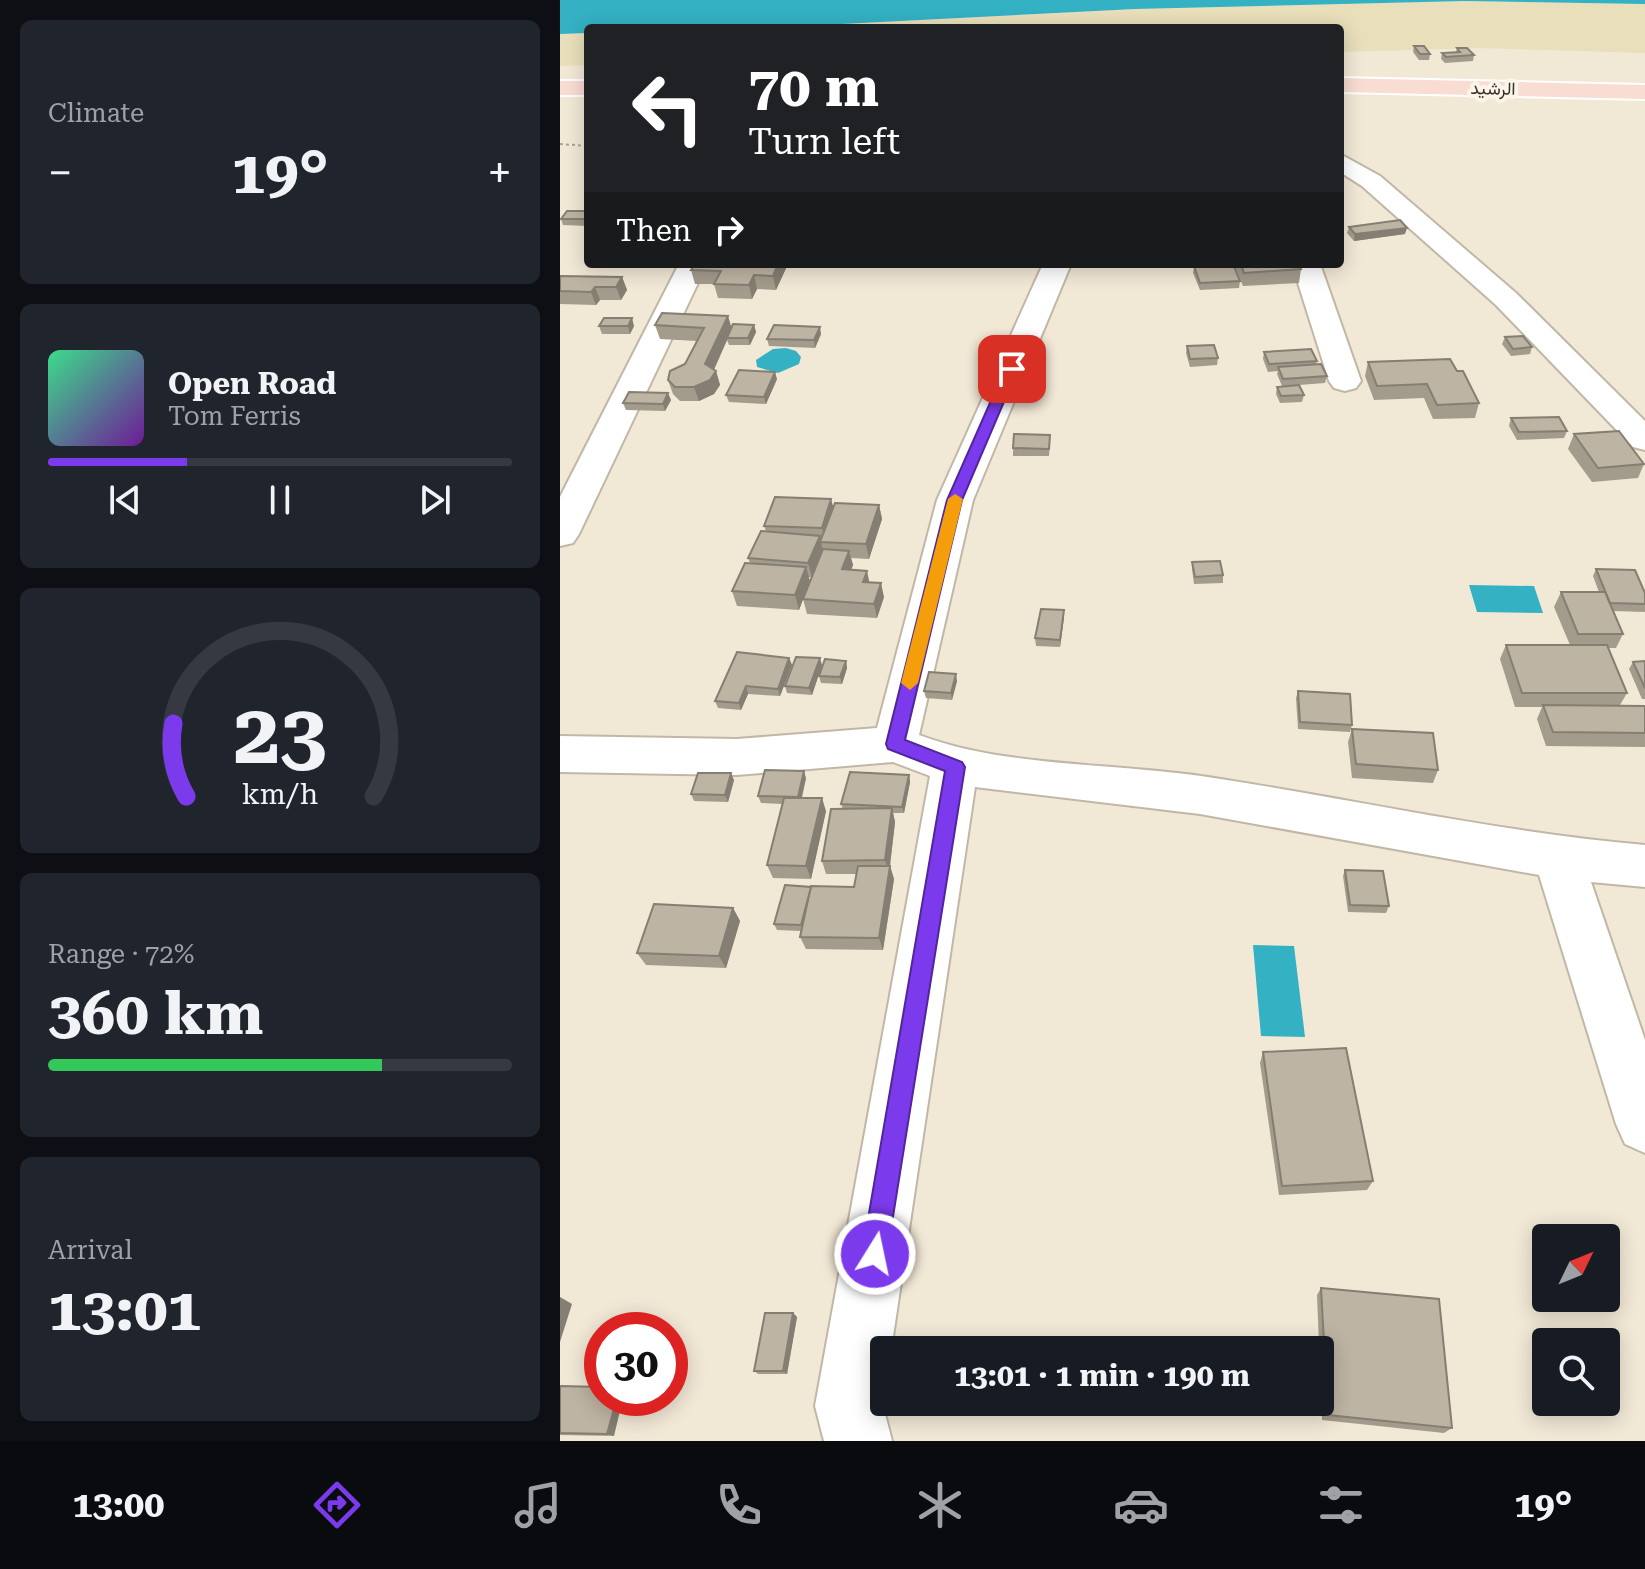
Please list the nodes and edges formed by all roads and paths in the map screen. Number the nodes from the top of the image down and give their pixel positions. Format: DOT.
graph roads {
  1 [pos="1344,85"];
  2 [pos="560,88"];
  3 [pos="584,88"];
  4 [pos="1645,92"];
  5 [pos="560,144"];
  6 [pos="584,146"];
  7 [pos="1344,164"];
  8 [pos="1371,181"];
  9 [pos="1344,183"];
  10 [pos="691,268"];
  11 [pos="1055,268"];
  12 [pos="1307,268"];
  13 [pos="1345,381"];
  14 [pos="1645,440"];
  15 [pos="560,534"];
  16 [pos="895,744"];
  17 [pos="560,754"];
  18 [pos="955,767"];
  19 [pos="1558,858"];
  20 [pos="1645,866"];
  21 [pos="1645,1124"];
  22 [pos="858,1441"];
  1 -- 4 [label="main road, الرشيد"];
  2 -- 3 [label="main road"];
  5 -- 6 [label="path"];
  7 -- 8 [label="street"];
  8 -- 9 [label="street"];
  8 -- 14 [label="street"];
  10 -- 15 [label="street"];
  11 -- 16 [label="street"];
  12 -- 13 [label="street"];
  16 -- 17 [label="street"];
  16 -- 18 [label="street"];
  18 -- 19 [label="street"];
  18 -- 22 [label="street"];
  19 -- 20 [label="street"];
  19 -- 21 [label="street"];
}
